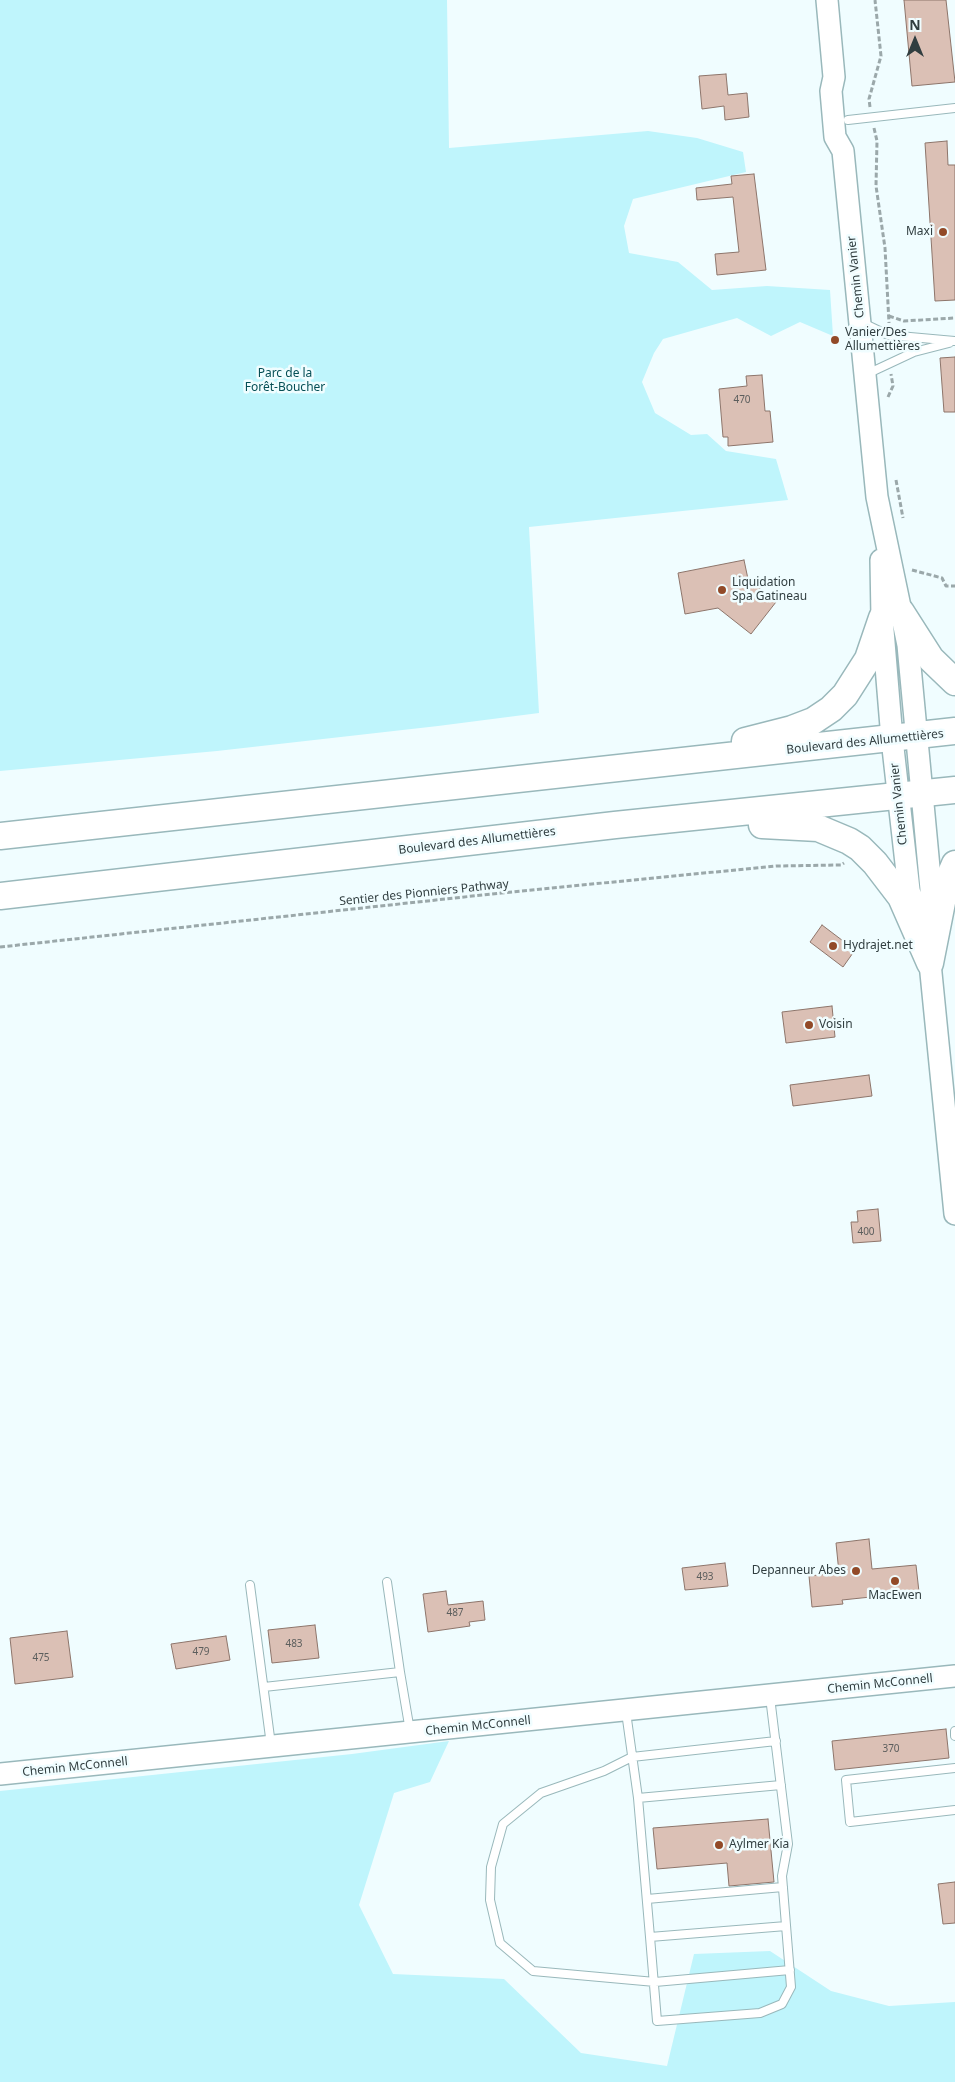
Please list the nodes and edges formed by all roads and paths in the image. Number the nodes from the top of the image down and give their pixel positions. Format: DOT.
graph roads {
  1 [pos="828,0"];
  2 [pos="875,0"];
  3 [pos="834,77"];
  4 [pos="955,108"];
  5 [pos="872,117"];
  6 [pos="848,120"];
  7 [pos="843,151"];
  8 [pos="889,316"];
  9 [pos="955,318"];
  10 [pos="861,322"];
  11 [pos="888,335"];
  12 [pos="955,341"];
  13 [pos="890,364"];
  14 [pos="865,375"];
  15 [pos="887,402"];
  16 [pos="896,475"];
  17 [pos="904,522"];
  18 [pos="910,561"];
  19 [pos="912,570"];
  20 [pos="914,580"];
  21 [pos="955,586"];
  22 [pos="892,615"];
  23 [pos="955,682"];
  24 [pos="955,731"];
  25 [pos="904,738"];
  26 [pos="616,769"];
  27 [pos="955,790"];
  28 [pos="911,796"];
  29 [pos="615,825"];
  30 [pos="0,836"];
  31 [pos="848,860"];
  32 [pos="955,864"];
  33 [pos="0,896"];
  34 [pos="0,946"];
  35 [pos="930,963"];
  36 [pos="955,1214"];
  37 [pos="387,1582"];
  38 [pos="250,1585"];
  39 [pos="400,1672"];
  40 [pos="955,1676"];
  41 [pos="264,1688"];
  42 [pos="770,1695"];
  43 [pos="626,1710"];
  44 [pos="954,1731"];
  45 [pos="410,1733"];
  46 [pos="955,1736"];
  47 [pos="776,1741"];
  48 [pos="271,1747"];
  49 [pos="632,1757"];
  50 [pos="955,1768"];
  51 [pos="0,1774"];
  52 [pos="781,1785"];
  53 [pos="638,1798"];
  54 [pos="955,1810"];
  55 [pos="783,1887"];
  56 [pos="647,1899"];
  57 [pos="786,1926"];
  58 [pos="650,1937"];
  59 [pos="790,1970"];
  60 [pos="655,1982"];
  1 -- 3 [label="main road, Chemin Vanier"];
  2 -- 5 [label="path"];
  3 -- 6 [label="main road, Chemin Vanier"];
  3 -- 7 [label="main road, Chemin Vanier"];
  4 -- 5 [label="lane"];
  5 -- 6 [label="lane"];
  5 -- 8 [label="path"];
  6 -- 7 [label="main road, Chemin Vanier"];
  7 -- 10 [label="main road, Chemin Vanier"];
  8 -- 9 [label="path"];
  8 -- 11 [label="path"];
  10 -- 11 [label="lane"];
  10 -- 14 [label="main road, Chemin Vanier"];
  11 -- 12 [label="lane"];
  12 -- 13 [label="lane"];
  13 -- 14 [label="lane"];
  13 -- 15 [label="path"];
  14 -- 22 [label="main road, Chemin Vanier"];
  16 -- 17 [label="path"];
  18 -- 19 [label="path"];
  19 -- 20 [label="path"];
  19 -- 21 [label="path"];
  22 -- 23 [label="highway"];
  22 -- 25 [label="main road, Chemin Vanier"];
  22 -- 26 [label="highway"];
  24 -- 25 [label="highway, Boulevard des Allumettières"];
  25 -- 26 [label="highway, Boulevard des Allumettières"];
  25 -- 28 [label="main road, Chemin Vanier"];
  26 -- 30 [label="highway, Boulevard des Allumettières"];
  27 -- 28 [label="highway, Boulevard des Allumettières"];
  28 -- 29 [label="highway, Boulevard des Allumettières"];
  28 -- 35 [label="main road, Chemin Vanier"];
  29 -- 33 [label="highway, Boulevard des Allumettières"];
  29 -- 35 [label="highway"];
  31 -- 34 [label="path, Sentier des Pionniers Pathway"];
  32 -- 35 [label="highway"];
  35 -- 36 [label="main road, Chemin Vanier"];
  37 -- 39 [label="lane"];
  38 -- 41 [label="lane"];
  39 -- 41 [label="lane"];
  39 -- 45 [label="lane"];
  40 -- 42 [label="main road, Chemin McConnell"];
  41 -- 48 [label="lane"];
  42 -- 43 [label="main road, Chemin McConnell"];
  42 -- 47 [label="lane"];
  43 -- 45 [label="main road, Chemin McConnell"];
  43 -- 49 [label="lane"];
  44 -- 46 [label="lane"];
  45 -- 48 [label="main road, Chemin McConnell"];
  47 -- 49 [label="lane"];
  47 -- 52 [label="lane"];
  48 -- 51 [label="main road, Chemin McConnell"];
  49 -- 53 [label="lane"];
  49 -- 60 [label="lane"];
  50 -- 54 [label="lane"];
  52 -- 53 [label="lane"];
  52 -- 55 [label="lane"];
  53 -- 56 [label="lane"];
  55 -- 56 [label="lane"];
  55 -- 57 [label="lane"];
  56 -- 58 [label="lane"];
  57 -- 58 [label="lane"];
  57 -- 59 [label="lane"];
  58 -- 60 [label="lane"];
  59 -- 60 [label="lane"];
  59 -- 60 [label="lane"];
}
